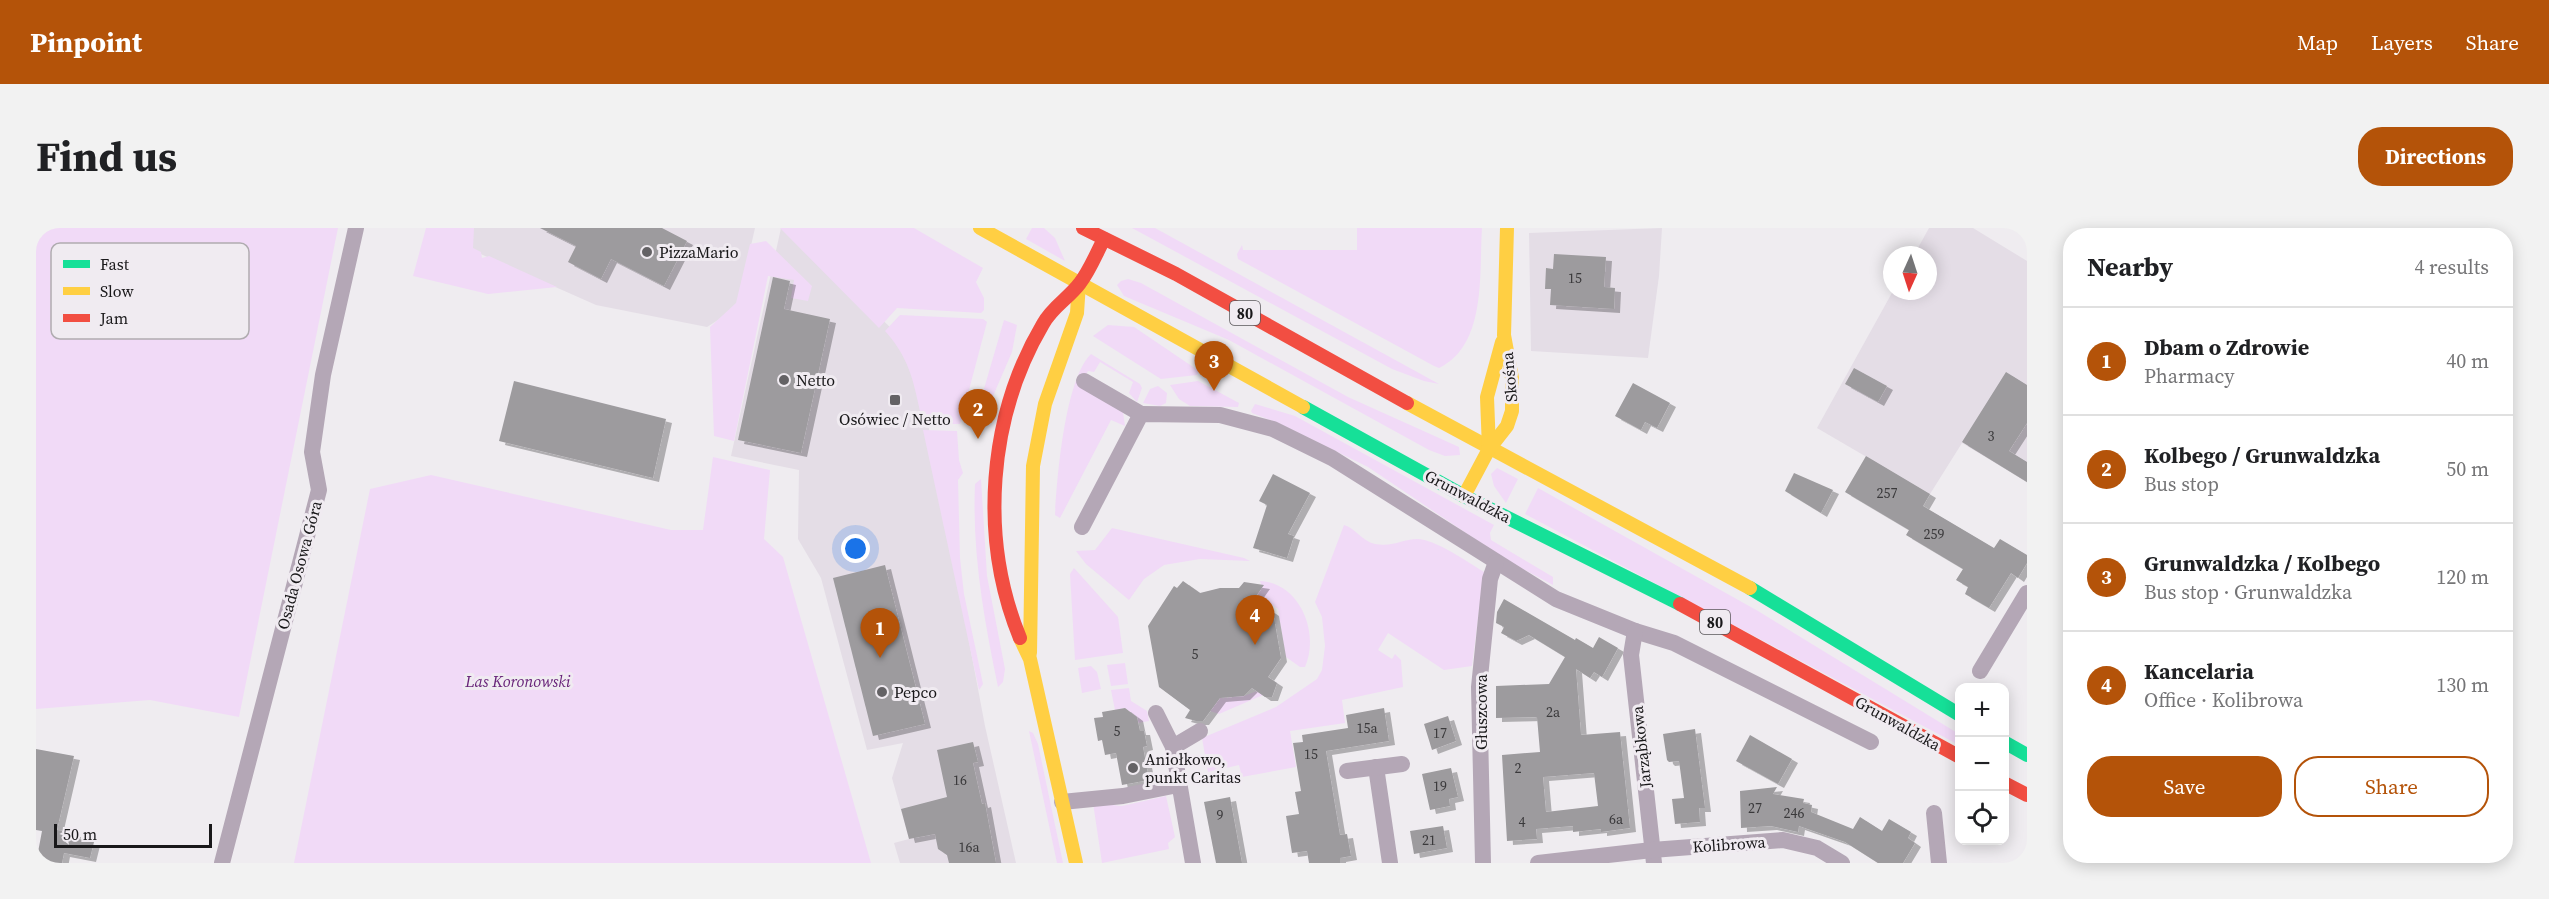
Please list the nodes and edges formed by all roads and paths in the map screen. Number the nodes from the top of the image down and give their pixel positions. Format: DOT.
graph roads {
  1 [pos="356,228"];
  2 [pos="980,228"];
  3 [pos="1083,228"];
  4 [pos="1507,228"];
  5 [pos="1104,239"];
  6 [pos="1079,283"];
  7 [pos="1504,335"];
  8 [pos="1084,381"];
  9 [pos="1141,414"];
  10 [pos="1489,449"];
  11 [pos="1464,496"];
  12 [pos="1082,527"];
  13 [pos="1496,562"];
  14 [pos="2027,593"];
  15 [pos="1635,631"];
  16 [pos="1030,660"];
  17 [pos="1980,671"];
  18 [pos="1156,713"];
  19 [pos="1955,713"];
  20 [pos="1200,731"];
  21 [pos="1871,742"];
  22 [pos="2009,745"];
  23 [pos="1173,747"];
  24 [pos="2027,755"];
  25 [pos="1955,756"];
  26 [pos="1402,764"];
  27 [pos="1376,767"];
  28 [pos="1347,771"];
  29 [pos="1178,784"];
  30 [pos="2009,786"];
  31 [pos="2027,795"];
  32 [pos="1062,802"];
  33 [pos="1934,813"];
  34 [pos="1653,857"];
  35 [pos="222,863"];
  36 [pos="1076,863"];
  37 [pos="1193,863"];
  38 [pos="1390,863"];
  39 [pos="1483,863"];
  40 [pos="1538,863"];
  41 [pos="1842,863"];
  42 [pos="1939,863"];
  1 -- 35 [label="street, Osada Osowa Góra"];
  2 -- 6 [label="main road, Grunwaldzka / 80"];
  3 -- 5 [label="main road, 80"];
  4 -- 7 [label="main road, Skośna"];
  5 -- 6 [label="main road"];
  5 -- 10 [label="main road, 80"];
  6 -- 11 [label="main road, Grunwaldzka / 80"];
  6 -- 16 [label="main road"];
  6 -- 16 [label="main road"];
  7 -- 10 [label="main road, Skośna"];
  7 -- 10 [label="main road, Skośna"];
  8 -- 9 [label="street, Grunwaldzka"];
  9 -- 12 [label="street"];
  9 -- 13 [label="street, Grunwaldzka"];
  10 -- 11 [label="main road, Skośna"];
  10 -- 19 [label="main road, 80"];
  11 -- 25 [label="main road, Grunwaldzka / 80"];
  13 -- 15 [label="street, Grunwaldzka"];
  13 -- 39 [label="street, Głuszcowa"];
  14 -- 17 [label="street"];
  15 -- 21 [label="street, Grunwaldzka"];
  15 -- 34 [label="street, Jarząbkowa"];
  16 -- 32 [label="main road"];
  18 -- 23 [label="street"];
  20 -- 23 [label="street"];
  22 -- 24 [label="main road"];
  23 -- 29 [label="street"];
  26 -- 27 [label="street"];
  27 -- 28 [label="street"];
  27 -- 38 [label="street"];
  29 -- 32 [label="street"];
  29 -- 37 [label="street"];
  30 -- 31 [label="main road"];
  32 -- 36 [label="main road"];
  33 -- 42 [label="street"];
  34 -- 40 [label="street, Kolibrowa"];
  34 -- 41 [label="street, Kolibrowa"];
}
